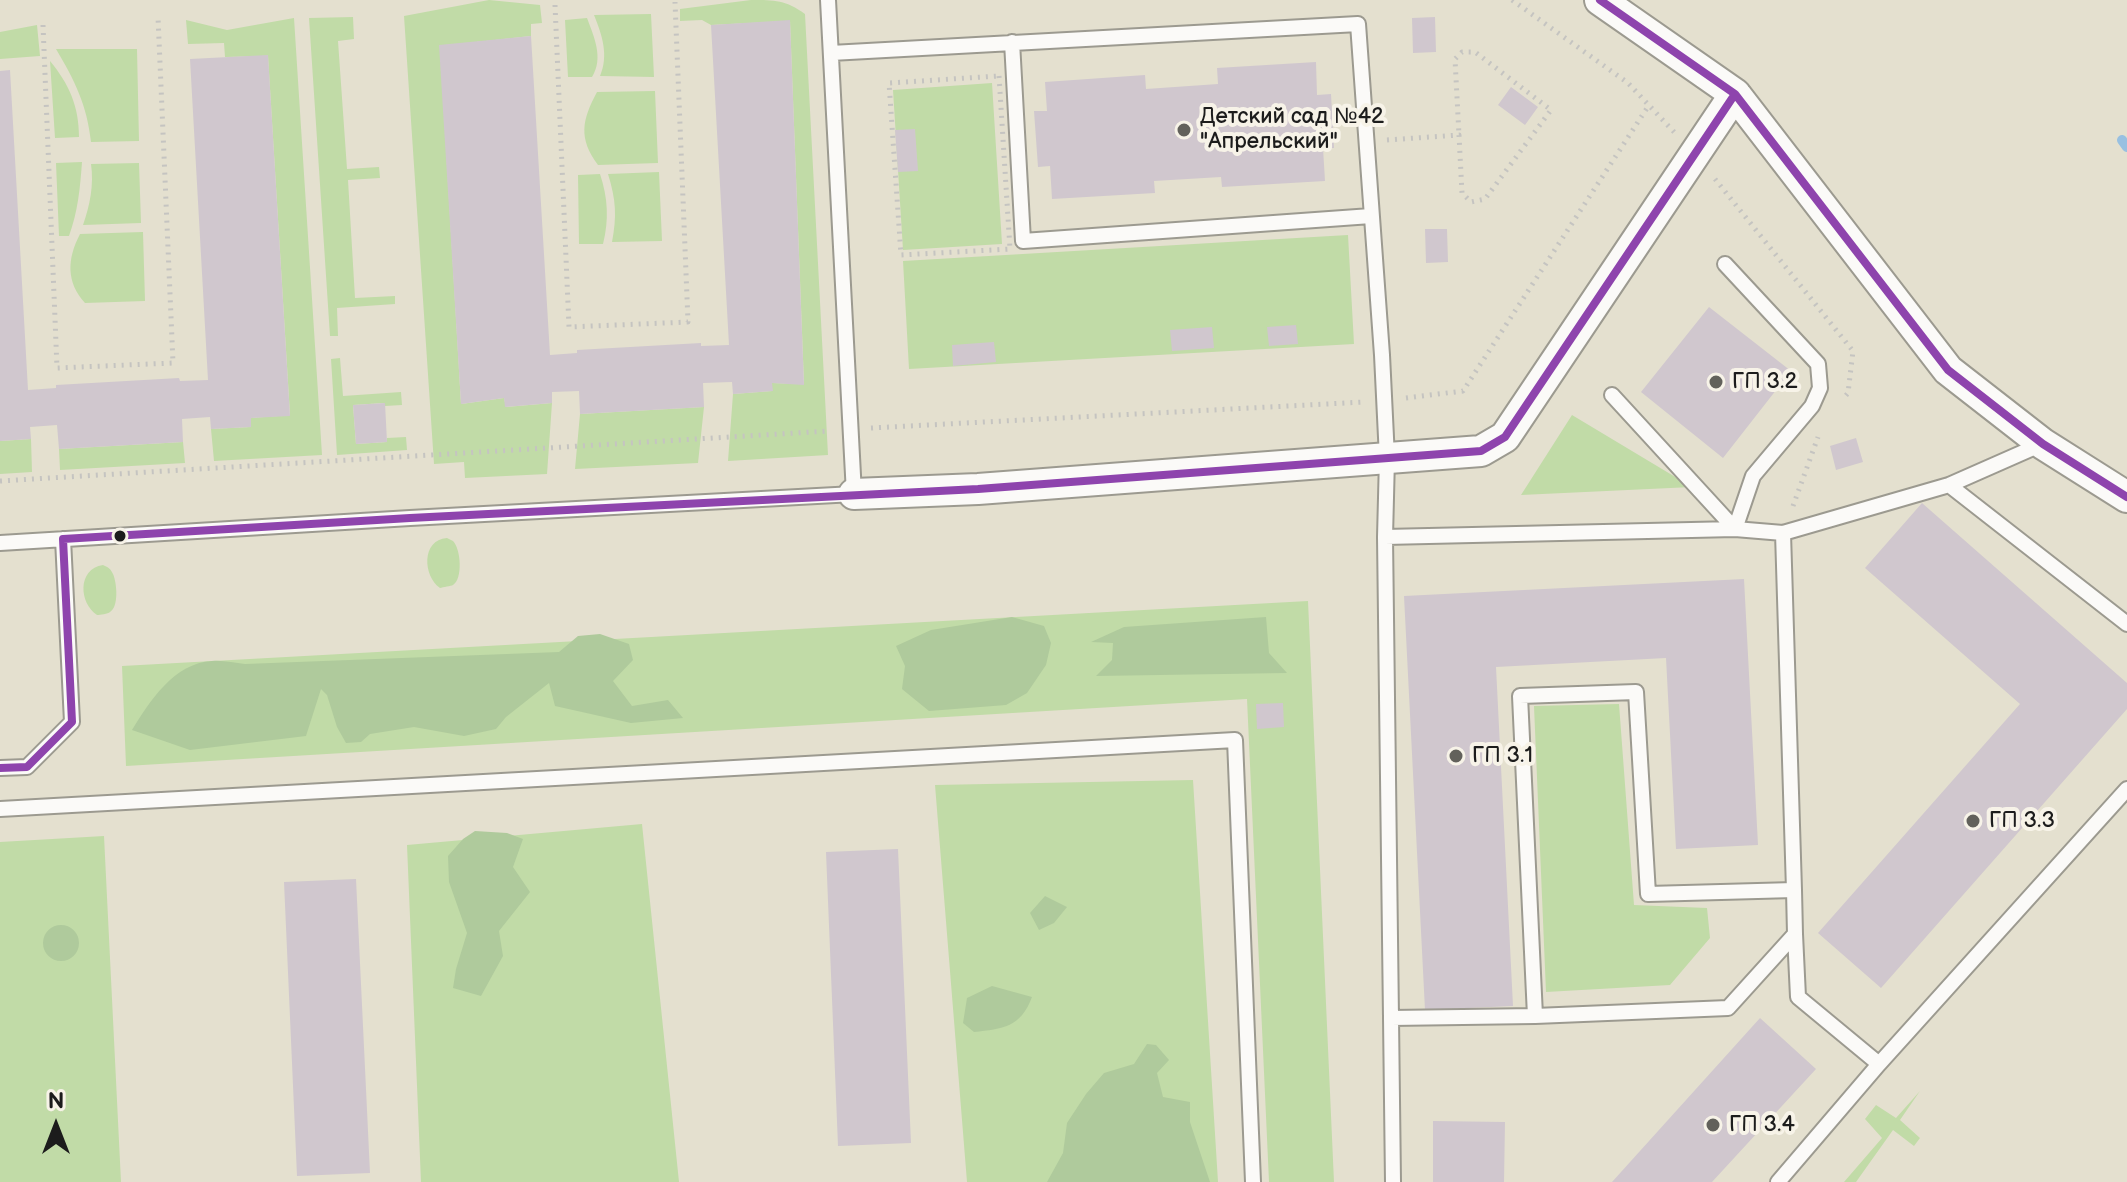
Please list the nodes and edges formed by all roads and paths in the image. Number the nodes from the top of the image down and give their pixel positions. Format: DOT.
graph roads {
  1 [pos="828,0"];
  2 [pos="1600,0"];
  3 [pos="675,2"];
  4 [pos="555,5"];
  5 [pos="158,17"];
  6 [pos="43,25"];
  7 [pos="1012,42"];
  8 [pos="831,53"];
  9 [pos="889,83"];
  10 [pos="1735,94"];
  11 [pos="1649,105"];
  12 [pos="1459,135"];
  13 [pos="1367,142"];
  14 [pos="1371,216"];
  15 [pos="1725,264"];
  16 [pos="1612,395"];
  17 [pos="1384,401"];
  18 [pos="850,429"];
  19 [pos="2043,444"];
  20 [pos="1387,458"];
  21 [pos="0,481"];
  22 [pos="1949,485"];
  23 [pos="854,494"];
  24 [pos="2127,497"];
  25 [pos="1735,529"];
  26 [pos="1783,533"];
  27 [pos="1385,537"];
  28 [pos="63,539"];
  29 [pos="0,543"];
  30 [pos="2127,624"];
  31 [pos="0,768"];
  32 [pos="2127,789"];
  33 [pos="0,809"];
  34 [pos="1794,890"];
  35 [pos="1795,934"];
  36 [pos="1535,1016"];
  37 [pos="1391,1018"];
  38 [pos="1879,1064"];
  39 [pos="1253,1182"];
  40 [pos="1393,1182"];
  41 [pos="1778,1182"];
  1 -- 8 [label="lane"];
  2 -- 10 [label="street"];
  3 -- 4 [label="path"];
  5 -- 6 [label="path"];
  7 -- 8 [label="lane"];
  7 -- 13 [label="lane"];
  7 -- 14 [label="lane"];
  8 -- 18 [label="lane"];
  9 -- 9 [label="path"];
  10 -- 19 [label="street"];
  10 -- 20 [label="street"];
  11 -- 17 [label="path"];
  12 -- 12 [label="path"];
  12 -- 13 [label="path"];
  13 -- 14 [label="lane"];
  14 -- 17 [label="lane"];
  15 -- 25 [label="lane"];
  16 -- 25 [label="lane"];
  17 -- 18 [label="path"];
  17 -- 20 [label="lane"];
  18 -- 21 [label="path"];
  18 -- 23 [label="lane"];
  19 -- 22 [label="lane"];
  19 -- 24 [label="street"];
  20 -- 23 [label="street"];
  20 -- 27 [label="lane"];
  22 -- 26 [label="lane"];
  22 -- 30 [label="lane"];
  23 -- 28 [label="lane"];
  25 -- 26 [label="lane"];
  25 -- 27 [label="lane"];
  26 -- 34 [label="lane"];
  27 -- 37 [label="lane"];
  28 -- 29 [label="lane"];
  28 -- 31 [label="lane"];
  32 -- 38 [label="lane"];
  33 -- 39 [label="lane"];
  34 -- 35 [label="lane"];
  34 -- 36 [label="lane"];
  35 -- 36 [label="lane"];
  35 -- 38 [label="lane"];
  36 -- 37 [label="lane"];
  37 -- 40 [label="lane"];
  38 -- 41 [label="lane"];
}
